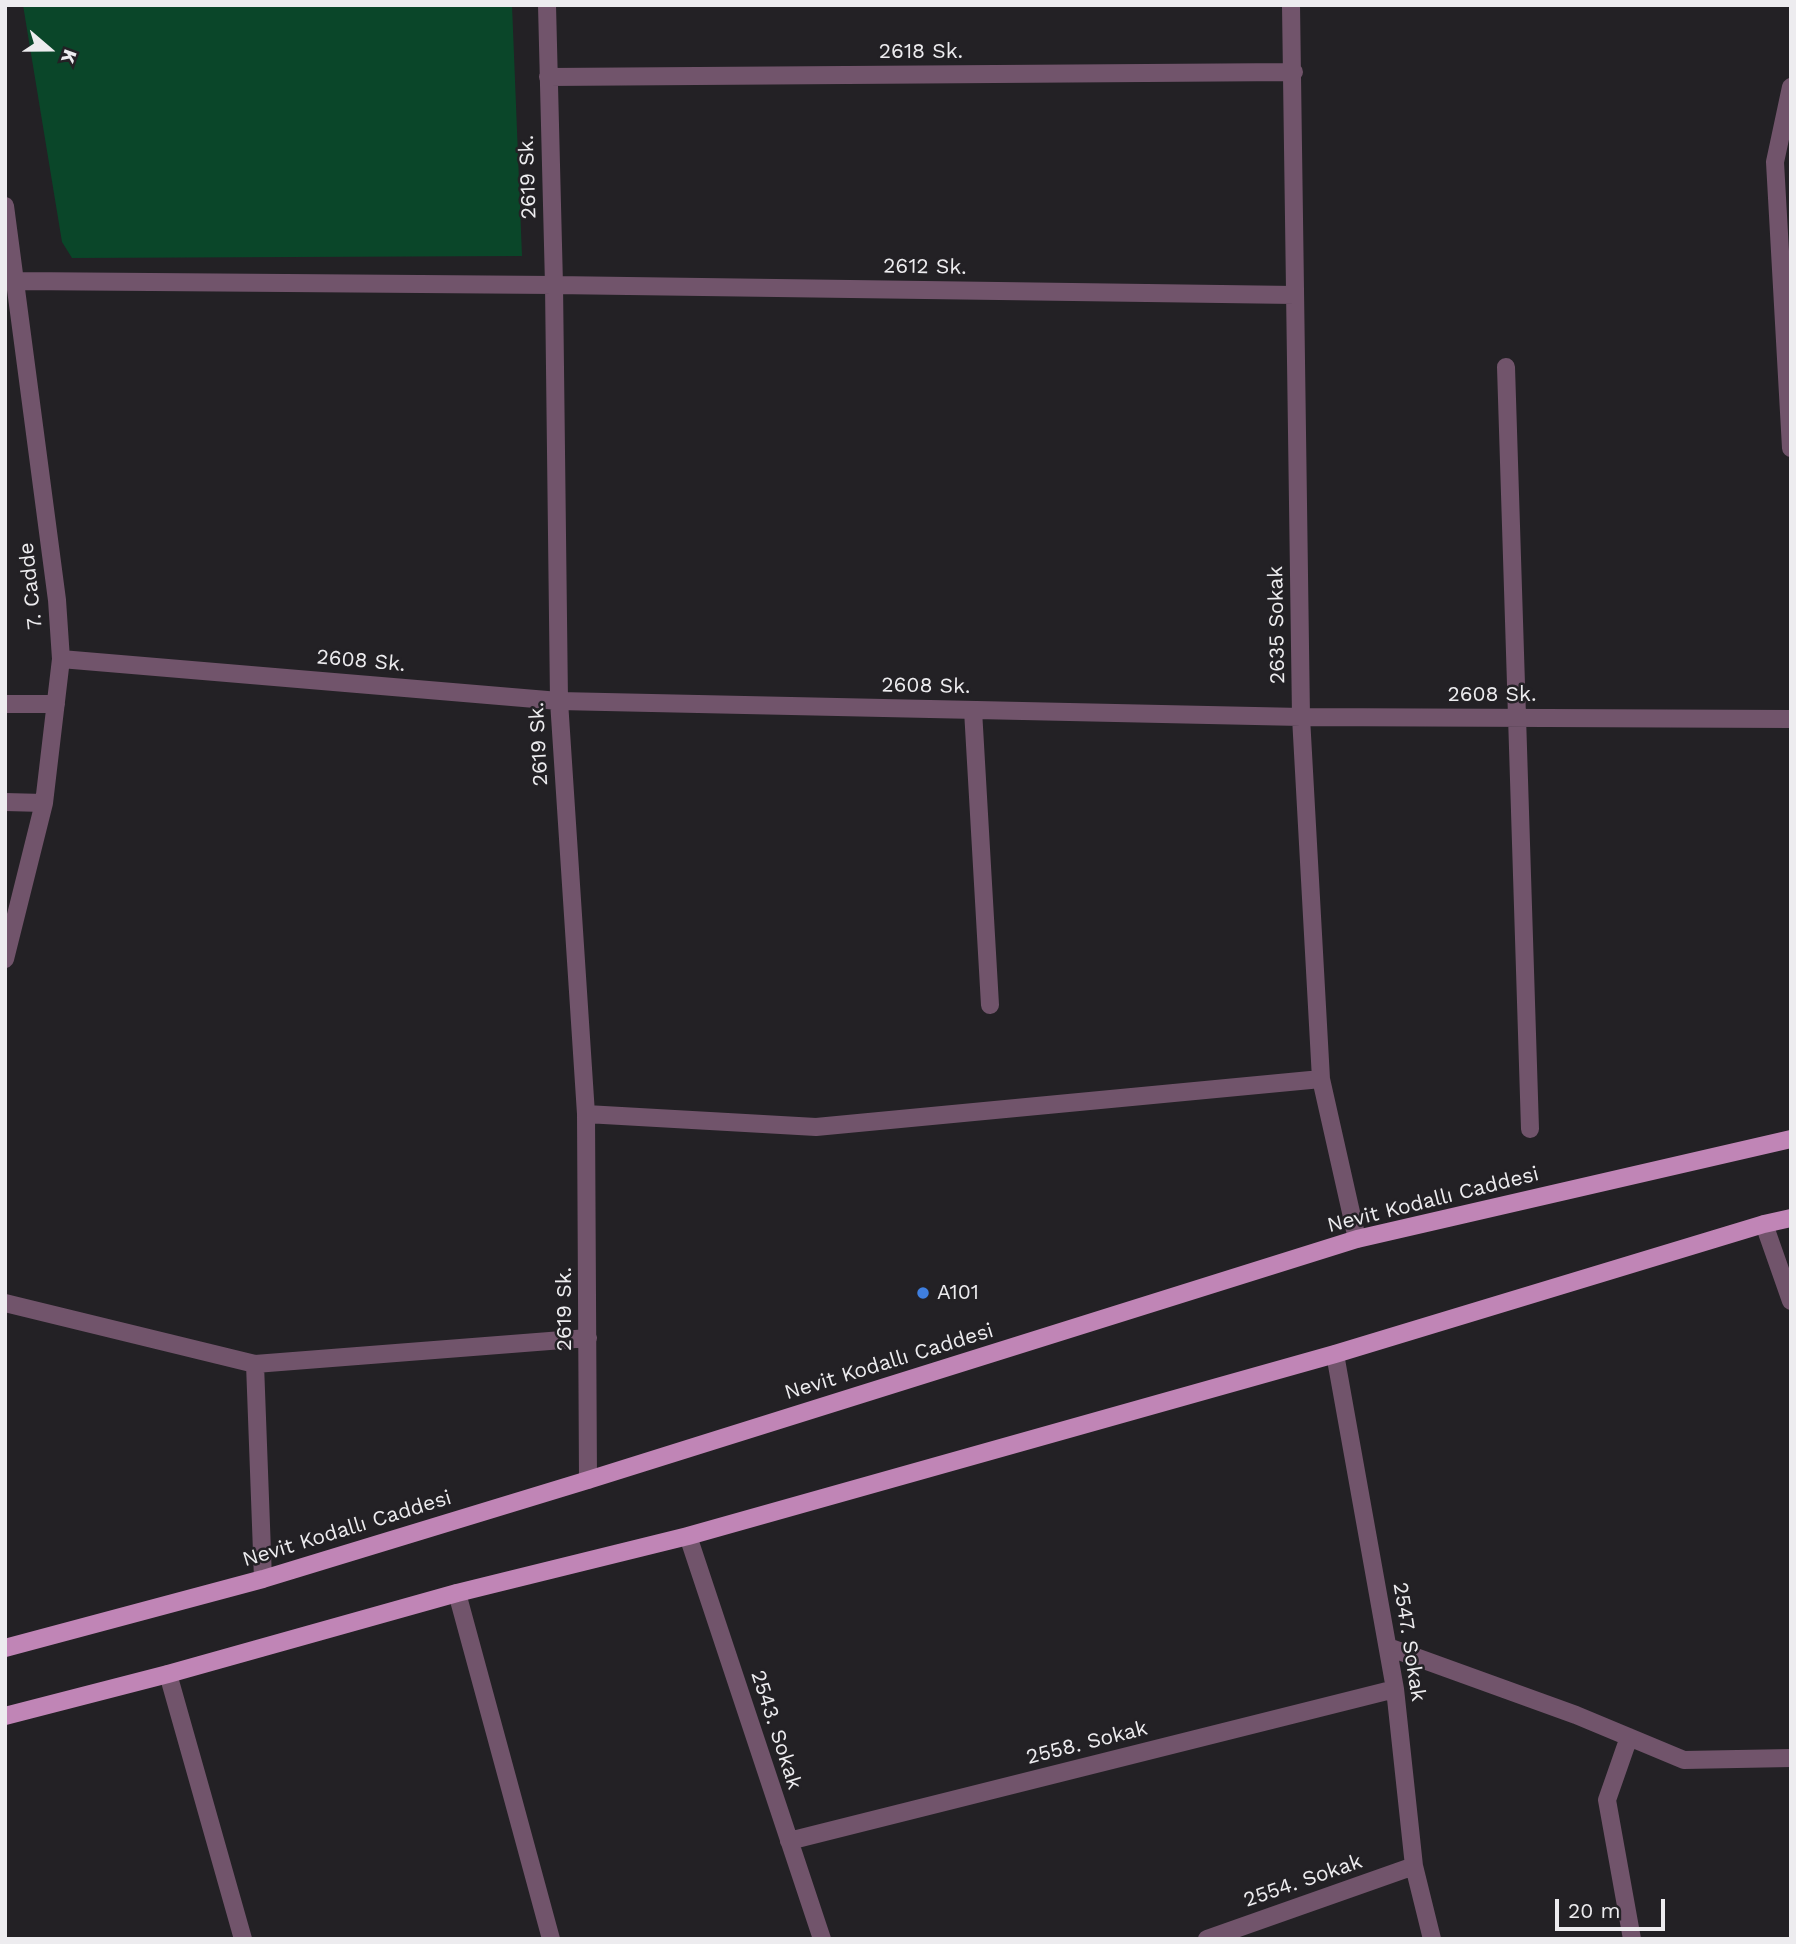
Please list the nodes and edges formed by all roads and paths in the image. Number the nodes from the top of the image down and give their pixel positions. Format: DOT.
graph roads {
  1 [pos="547,5"];
  2 [pos="1291,5"];
  3 [pos="1294,72"];
  4 [pos="548,77"];
  5 [pos="1791,87"];
  6 [pos="5,206"];
  7 [pos="17,281"];
  8 [pos="554,285"];
  9 [pos="1296,295"];
  10 [pos="1788,345"];
  11 [pos="1506,368"];
  12 [pos="1791,447"];
  13 [pos="61,659"];
  14 [pos="559,701"];
  15 [pos="5,704"];
  16 [pos="56,704"];
  17 [pos="973,709"];
  18 [pos="1301,717"];
  19 [pos="1517,718"];
  20 [pos="1791,719"];
  21 [pos="5,802"];
  22 [pos="44,803"];
  23 [pos="5,959"];
  24 [pos="990,1005"];
  25 [pos="1321,1079"];
  26 [pos="586,1114"];
  27 [pos="1530,1129"];
  28 [pos="1791,1139"];
  29 [pos="1791,1219"];
  30 [pos="1765,1224"];
  31 [pos="1357,1239"];
  32 [pos="1791,1301"];
  33 [pos="5,1303"];
  34 [pos="587,1338"];
  35 [pos="1335,1353"];
  36 [pos="256,1364"];
  37 [pos="588,1480"];
  38 [pos="688,1536"];
  39 [pos="263,1579"];
  40 [pos="457,1593"];
  41 [pos="1388,1647"];
  42 [pos="5,1648"];
  43 [pos="168,1674"];
  44 [pos="1395,1689"];
  45 [pos="5,1716"];
  46 [pos="1629,1737"];
  47 [pos="1791,1758"];
  48 [pos="789,1841"];
  49 [pos="1414,1866"];
  50 [pos="243,1939"];
  51 [pos="551,1939"];
  52 [pos="822,1939"];
  53 [pos="1207,1939"];
  54 [pos="1432,1939"];
  55 [pos="1632,1939"];
  1 -- 4 [label="street, 2619 Sk."];
  2 -- 3 [label="street, 2635 Sokak"];
  3 -- 4 [label="street, 2618 Sk."];
  3 -- 9 [label="street, 2635 Sokak"];
  4 -- 8 [label="street, 2619 Sk."];
  5 -- 10 [label="street"];
  6 -- 7 [label="street, 7. Cadde"];
  7 -- 8 [label="street, 2612 Sk."];
  7 -- 13 [label="street, 7. Cadde"];
  8 -- 9 [label="street, 2612 Sk."];
  8 -- 14 [label="street, 2619 Sk."];
  9 -- 18 [label="street, 2635 Sokak"];
  10 -- 12 [label="street"];
  11 -- 19 [label="street"];
  13 -- 14 [label="street, 2608 Sk."];
  13 -- 16 [label="street, 7. Cadde"];
  14 -- 17 [label="street, 2608 Sk."];
  14 -- 26 [label="street, 2619 Sk."];
  15 -- 16 [label="street"];
  16 -- 22 [label="street, 7. Cadde"];
  17 -- 18 [label="street, 2608 Sk."];
  17 -- 24 [label="street"];
  18 -- 19 [label="street, 2608 Sk."];
  18 -- 25 [label="street, 2635 Sokak"];
  19 -- 20 [label="street, 2608 Sk."];
  19 -- 27 [label="street"];
  21 -- 22 [label="street"];
  22 -- 23 [label="street, 7. Cadde"];
  25 -- 26 [label="street"];
  25 -- 31 [label="street, 2635 Sokak"];
  26 -- 34 [label="street, 2619 Sk."];
  28 -- 31 [label="main road, Nevit Kodallı Caddesi"];
  29 -- 30 [label="main road"];
  30 -- 32 [label="street"];
  30 -- 35 [label="main road"];
  31 -- 37 [label="main road, Nevit Kodallı Caddesi"];
  33 -- 36 [label="street"];
  34 -- 36 [label="street"];
  34 -- 37 [label="street, 2619 Sk."];
  35 -- 38 [label="main road"];
  35 -- 41 [label="street, 2547. Sokak"];
  36 -- 39 [label="street"];
  37 -- 39 [label="main road, Nevit Kodallı Caddesi"];
  38 -- 40 [label="main road"];
  38 -- 48 [label="street, 2543. Sokak"];
  39 -- 42 [label="main road, Nevit Kodallı Caddesi"];
  40 -- 43 [label="main road"];
  40 -- 51 [label="street"];
  41 -- 44 [label="street, 2547. Sokak"];
  41 -- 46 [label="street"];
  43 -- 45 [label="main road"];
  43 -- 50 [label="street"];
  44 -- 48 [label="street, 2558. Sokak"];
  44 -- 49 [label="street, 2547. Sokak"];
  46 -- 47 [label="street"];
  46 -- 55 [label="street"];
  48 -- 52 [label="street, 2543. Sokak"];
  49 -- 53 [label="street, 2554. Sokak"];
  49 -- 54 [label="street, 2547. Sokak"];
}
